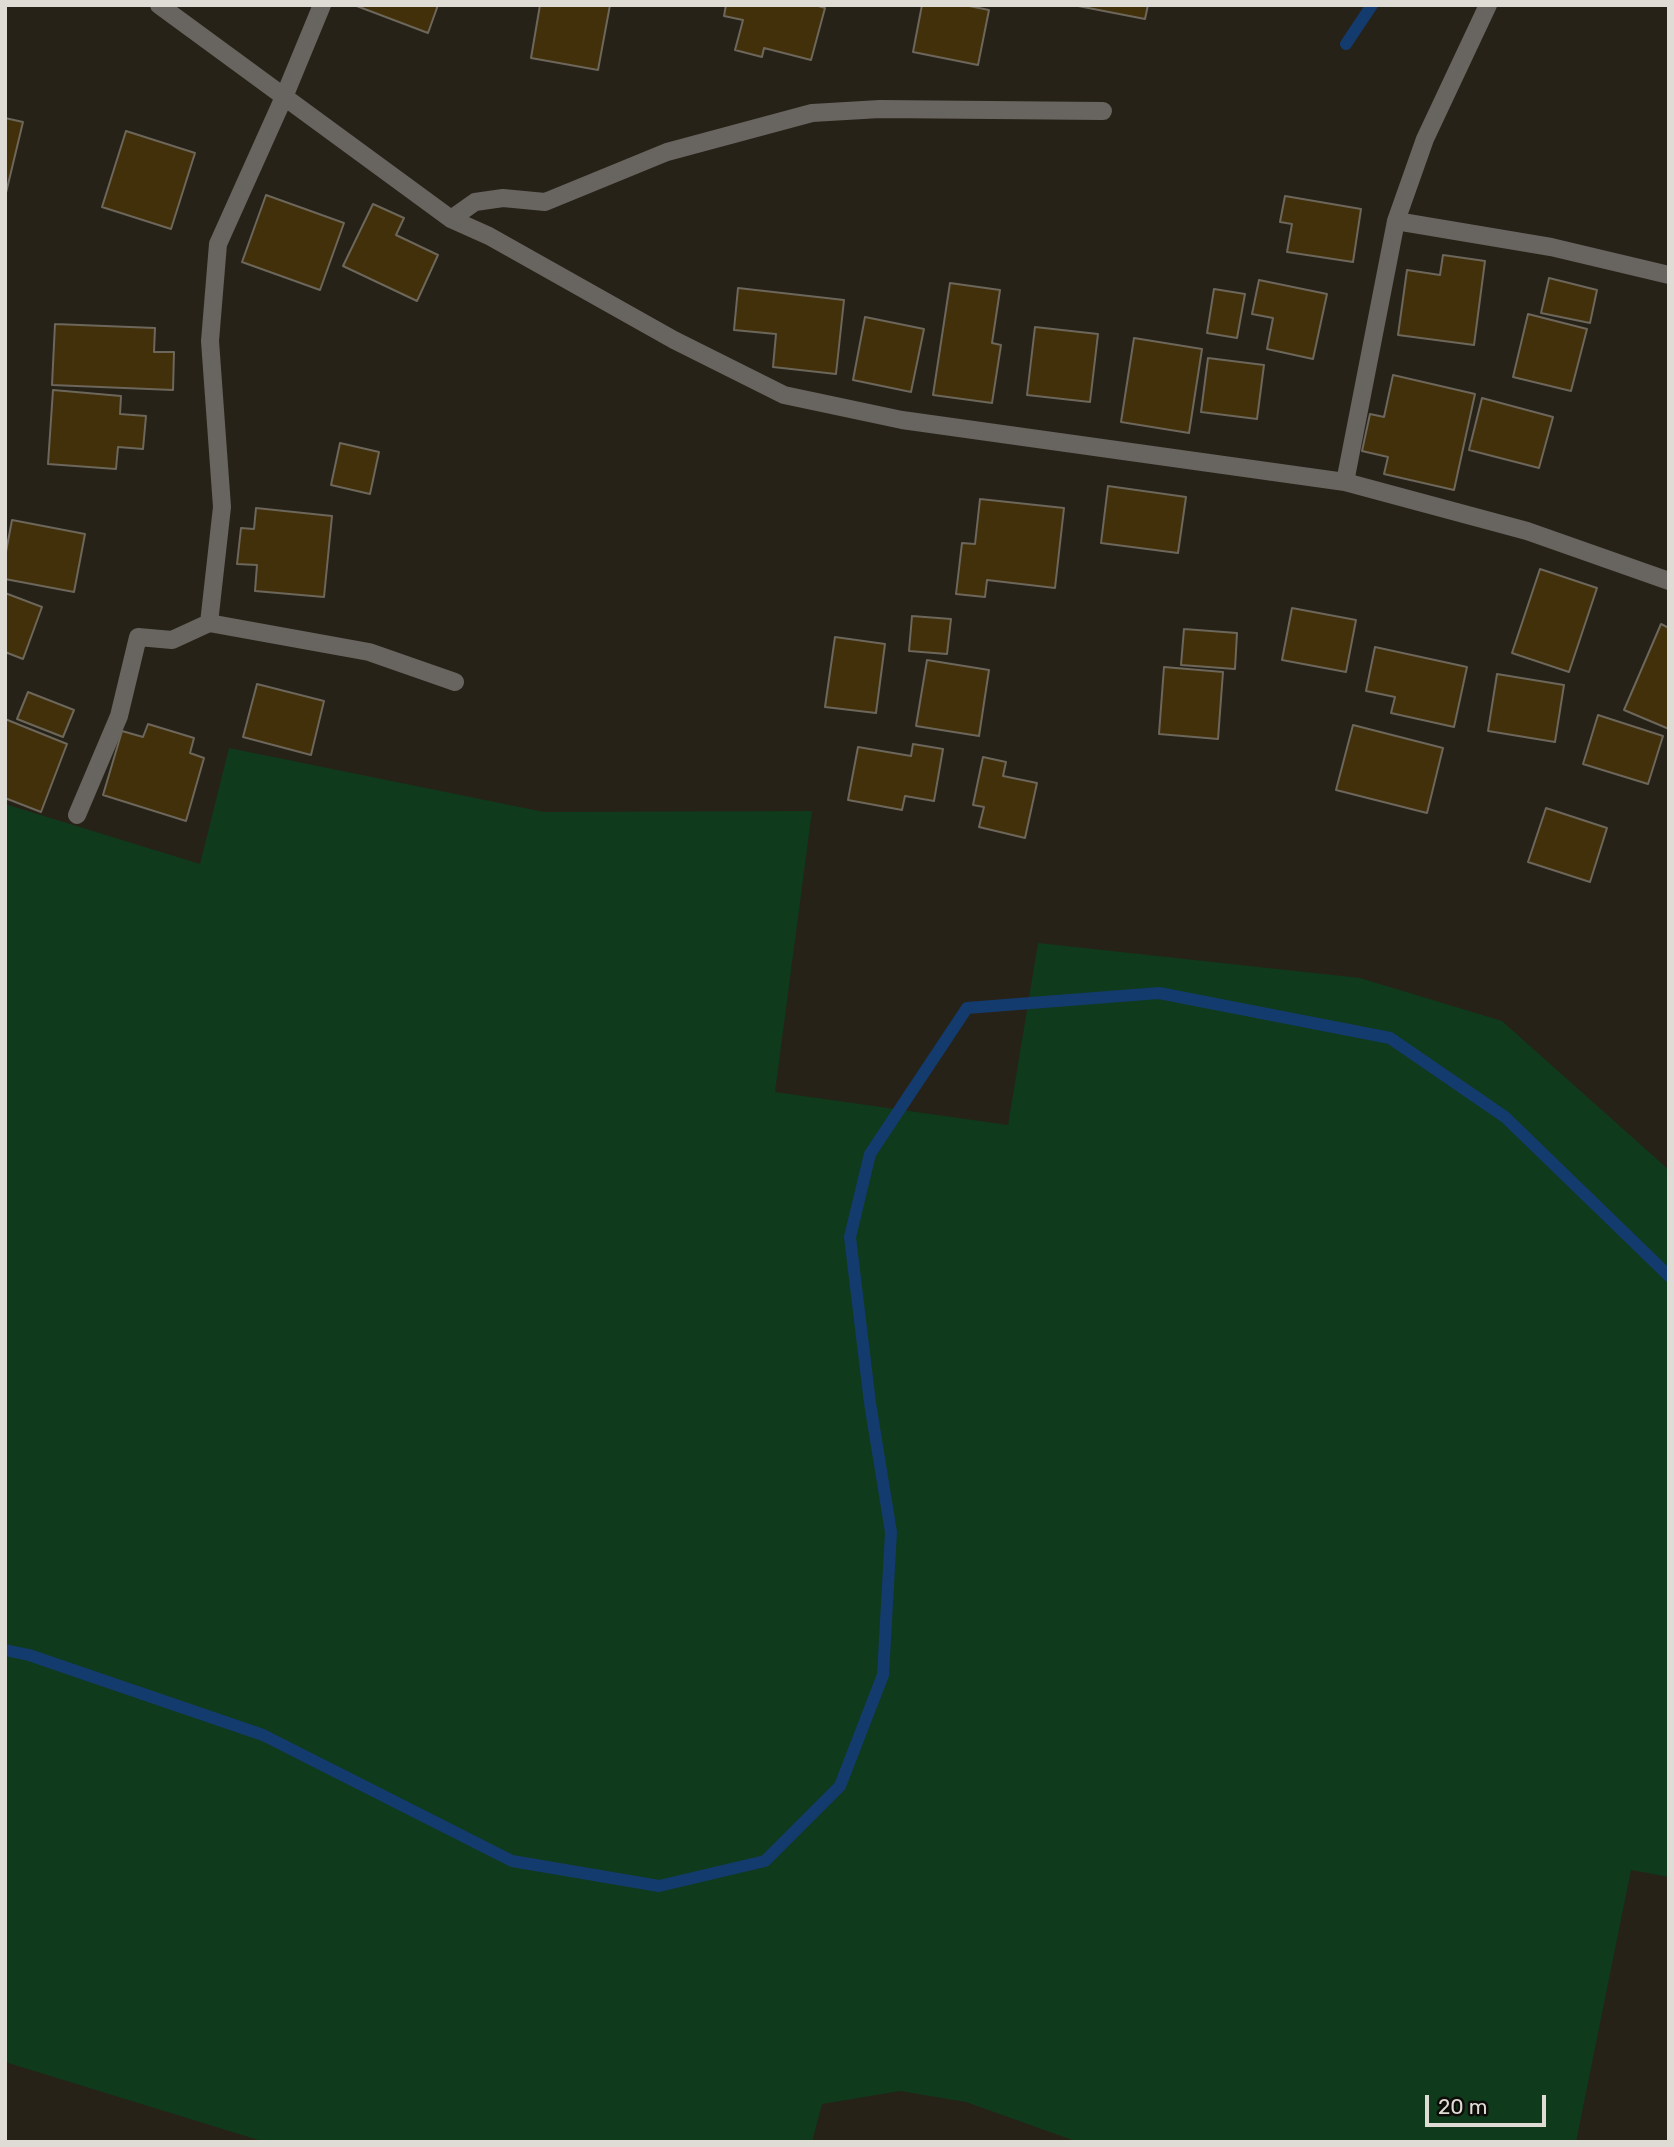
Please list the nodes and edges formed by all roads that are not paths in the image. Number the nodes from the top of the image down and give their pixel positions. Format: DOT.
graph roads {
  1 [pos="159,5"];
  2 [pos="322,5"];
  3 [pos="1488,5"];
  4 [pos="284,97"];
  5 [pos="1103,111"];
  6 [pos="452,219"];
  7 [pos="1396,221"];
  8 [pos="1669,275"];
  9 [pos="1345,482"];
  10 [pos="1669,581"];
  11 [pos="209,623"];
  12 [pos="455,682"];
  13 [pos="76,815"];
  1 -- 4 [label="street"];
  2 -- 4 [label="street"];
  3 -- 7 [label="street"];
  4 -- 6 [label="street"];
  4 -- 11 [label="street"];
  5 -- 6 [label="street"];
  6 -- 9 [label="street"];
  7 -- 8 [label="street"];
  7 -- 9 [label="street"];
  9 -- 10 [label="street"];
  11 -- 12 [label="street"];
  11 -- 13 [label="street"];
}
